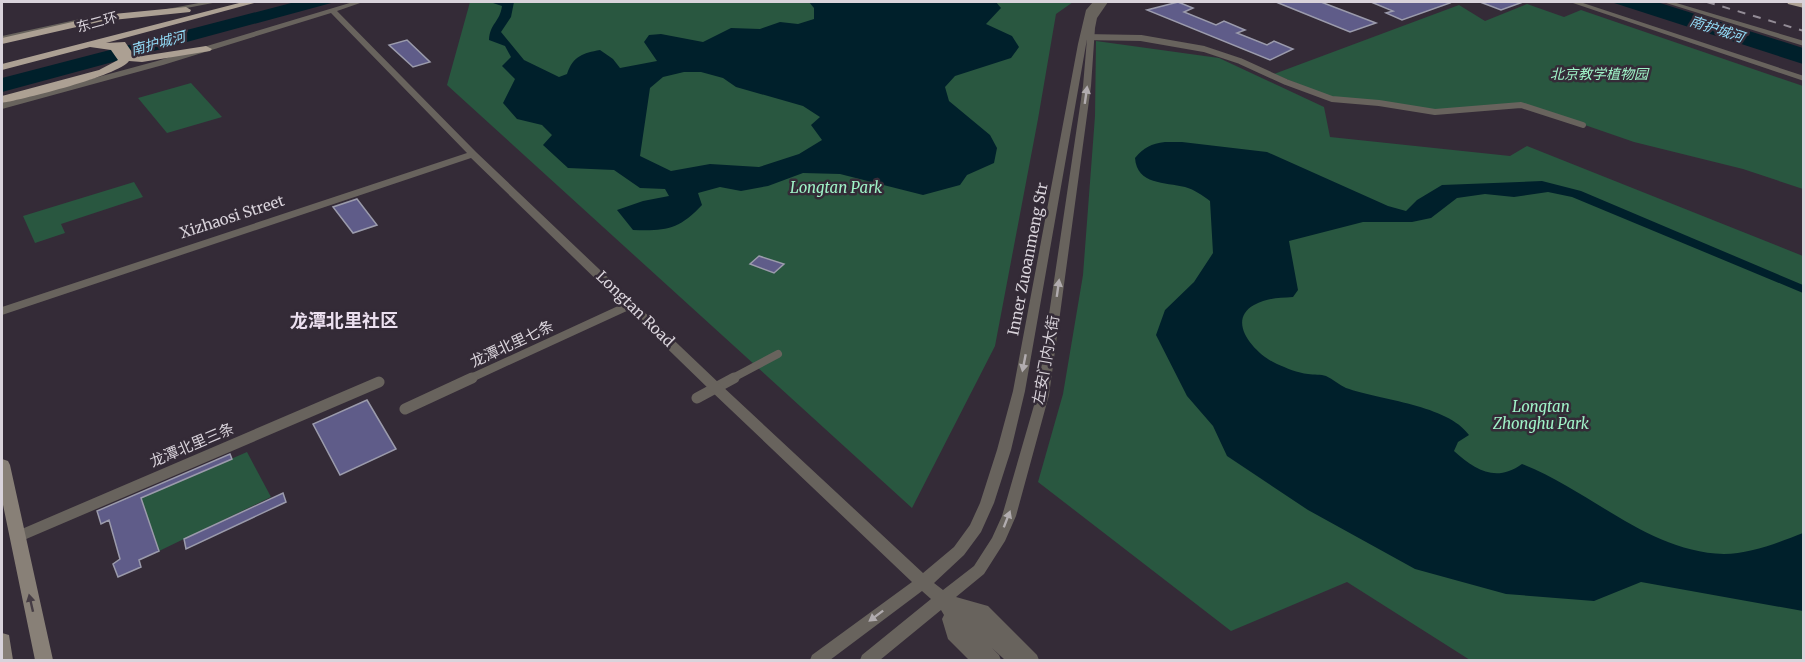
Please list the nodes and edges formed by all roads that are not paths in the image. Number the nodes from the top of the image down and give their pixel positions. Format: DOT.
graph roads {
  1 [pos="223,2"];
  2 [pos="253,2"];
  3 [pos="359,2"];
  4 [pos="1097,2"];
  5 [pos="1105,2"];
  6 [pos="1574,2"];
  7 [pos="1667,2"];
  8 [pos="1792,2"];
  9 [pos="1803,5"];
  10 [pos="333,10"];
  11 [pos="162,25"];
  12 [pos="1087,37"];
  13 [pos="87,40"];
  14 [pos="2,41"];
  15 [pos="1803,44"];
  16 [pos="117,46"];
  17 [pos="206,49"];
  18 [pos="68,50"];
  19 [pos="127,59"];
  20 [pos="2,62"];
  21 [pos="2,67"];
  22 [pos="1803,78"];
  23 [pos="2,103"];
  24 [pos="1583,125"];
  25 [pos="473,154"];
  26 [pos="630,305"];
  27 [pos="2,311"];
  28 [pos="778,354"];
  29 [pos="379,382"];
  30 [pos="716,388"];
  31 [pos="697,398"];
  32 [pos="405,409"];
  33 [pos="2,465"];
  34 [pos="17,537"];
  35 [pos="923,582"];
  36 [pos="944,601"];
  37 [pos="2,641"];
  38 [pos="4,660"];
  39 [pos="44,660"];
  40 [pos="818,660"];
  41 [pos="868,660"];
  42 [pos="980,660"];
  43 [pos="993,660"];
  44 [pos="1016,660"];
  45 [pos="1031,660"];
  1 -- 13 [label="highway, 东二环"];
  1 -- 14 [label="highway"];
  2 -- 11 [label="highway"];
  3 -- 10 [label="street"];
  4 -- 12 [label="street, 左安门内大街"];
  5 -- 12 [label="street, 左安门内大街"];
  6 -- 22 [label="street"];
  7 -- 15 [label="street"];
  8 -- 9 [label="highway"];
  10 -- 17 [label="street"];
  10 -- 25 [label="street, Longtan Road"];
  11 -- 16 [label="highway"];
  11 -- 18 [label="highway"];
  12 -- 24 [label="street"];
  12 -- 35 [label="street, 左安门内大街, one-way"];
  36 -- 12 [label="street, 左安门内大街, one-way"];
  13 -- 14 [label="highway"];
  13 -- 20 [label="highway, 东二环"];
  16 -- 18 [label="highway"];
  16 -- 19 [label="highway"];
  17 -- 19 [label="highway"];
  17 -- 23 [label="street"];
  18 -- 21 [label="highway, 东二环"];
  19 -- 23 [label="highway"];
  25 -- 26 [label="street, Longtan Road"];
  25 -- 27 [label="street, Xizhaosi Street"];
  26 -- 30 [label="street, Longtan Road"];
  26 -- 32 [label="street, 龙潭北里七条"];
  28 -- 30 [label="street"];
  29 -- 34 [label="street, 龙潭北里三条"];
  30 -- 31 [label="street"];
  30 -- 35 [label="street, Longtan Road"];
  33 -- 34 [label="main road"];
  39 -- 34 [label="main road, one-way"];
  35 -- 36 [label="street, Longtan Road"];
  35 -- 40 [label="street, 左安门内大街, one-way"];
  36 -- 41 [label="street, 左安门内大街"];
  36 -- 42 [label="street"];
  36 -- 43 [label="street, Longtan Road"];
  36 -- 44 [label="street, Longtan Road"];
  36 -- 45 [label="street, Longtan Road"];
  37 -- 38 [label="main road"];
}
